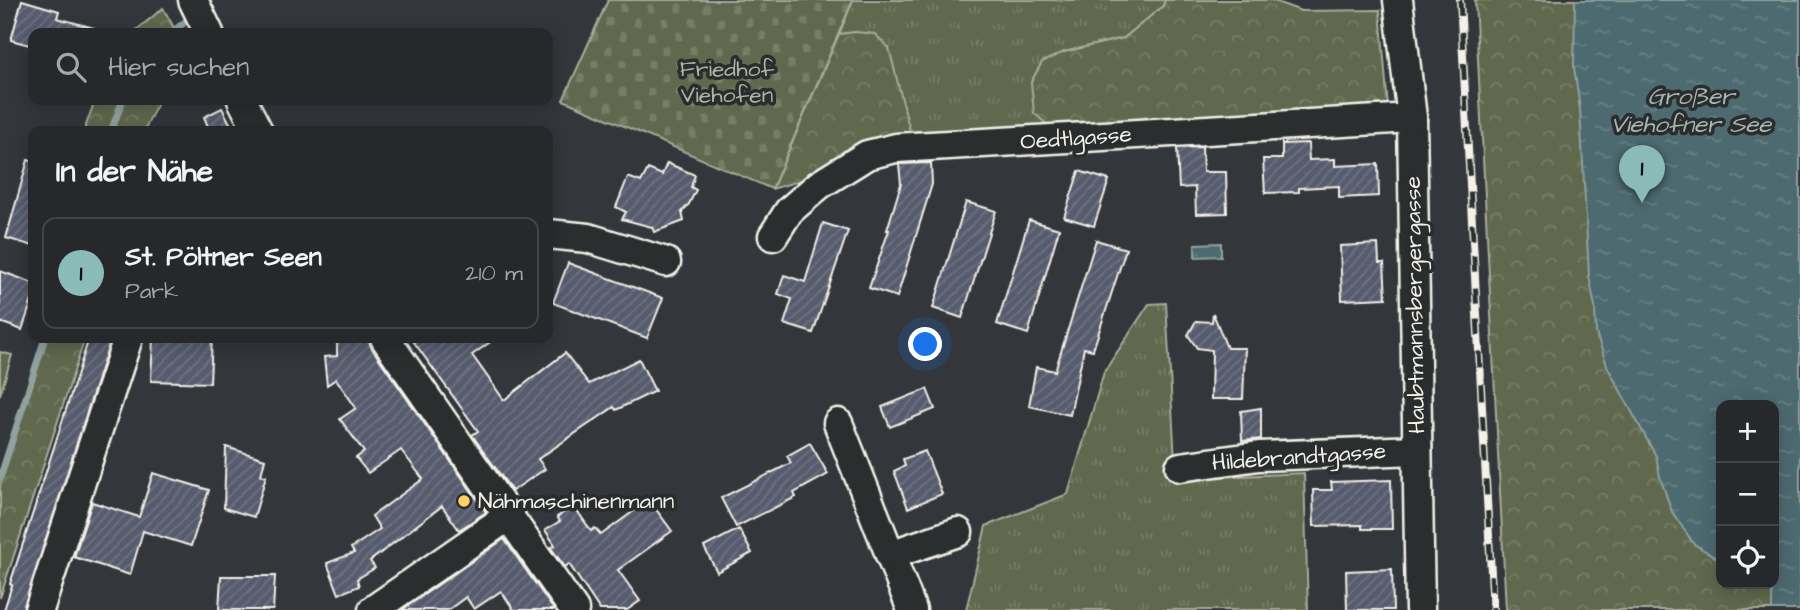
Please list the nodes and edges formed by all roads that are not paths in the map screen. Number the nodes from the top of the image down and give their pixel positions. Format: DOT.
graph roads {
  1 [pos="193,0"];
  2 [pos="1398,0"];
  3 [pos="207,28"];
  4 [pos="245,105"];
  5 [pos="1412,118"];
  6 [pos="256,126"];
  7 [pos="553,234"];
  8 [pos="773,236"];
  9 [pos="666,262"];
  10 [pos="126,343"];
  11 [pos="389,343"];
  12 [pos="838,423"];
  13 [pos="1417,450"];
  14 [pos="1180,467"];
  15 [pos="510,515"];
  16 [pos="958,532"];
  17 [pos="890,555"];
  18 [pos="39,610"];
  19 [pos="373,610"];
  20 [pos="574,610"];
  21 [pos="912,610"];
  22 [pos="1420,610"];
  1 -- 3 [label="street"];
  2 -- 5 [label="street, Haubtmannsbergergasse"];
  4 -- 6 [label="street"];
  5 -- 8 [label="street, Oedtlgasse"];
  5 -- 13 [label="street, Haubtmannsbergergasse"];
  7 -- 9 [label="street"];
  10 -- 18 [label="street"];
  11 -- 15 [label="street"];
  12 -- 17 [label="street"];
  13 -- 14 [label="street, Hildebrandtgasse"];
  13 -- 22 [label="street, Haubtmannsbergergasse"];
  15 -- 19 [label="street"];
  15 -- 20 [label="street"];
  16 -- 17 [label="street"];
  17 -- 21 [label="street"];
}
